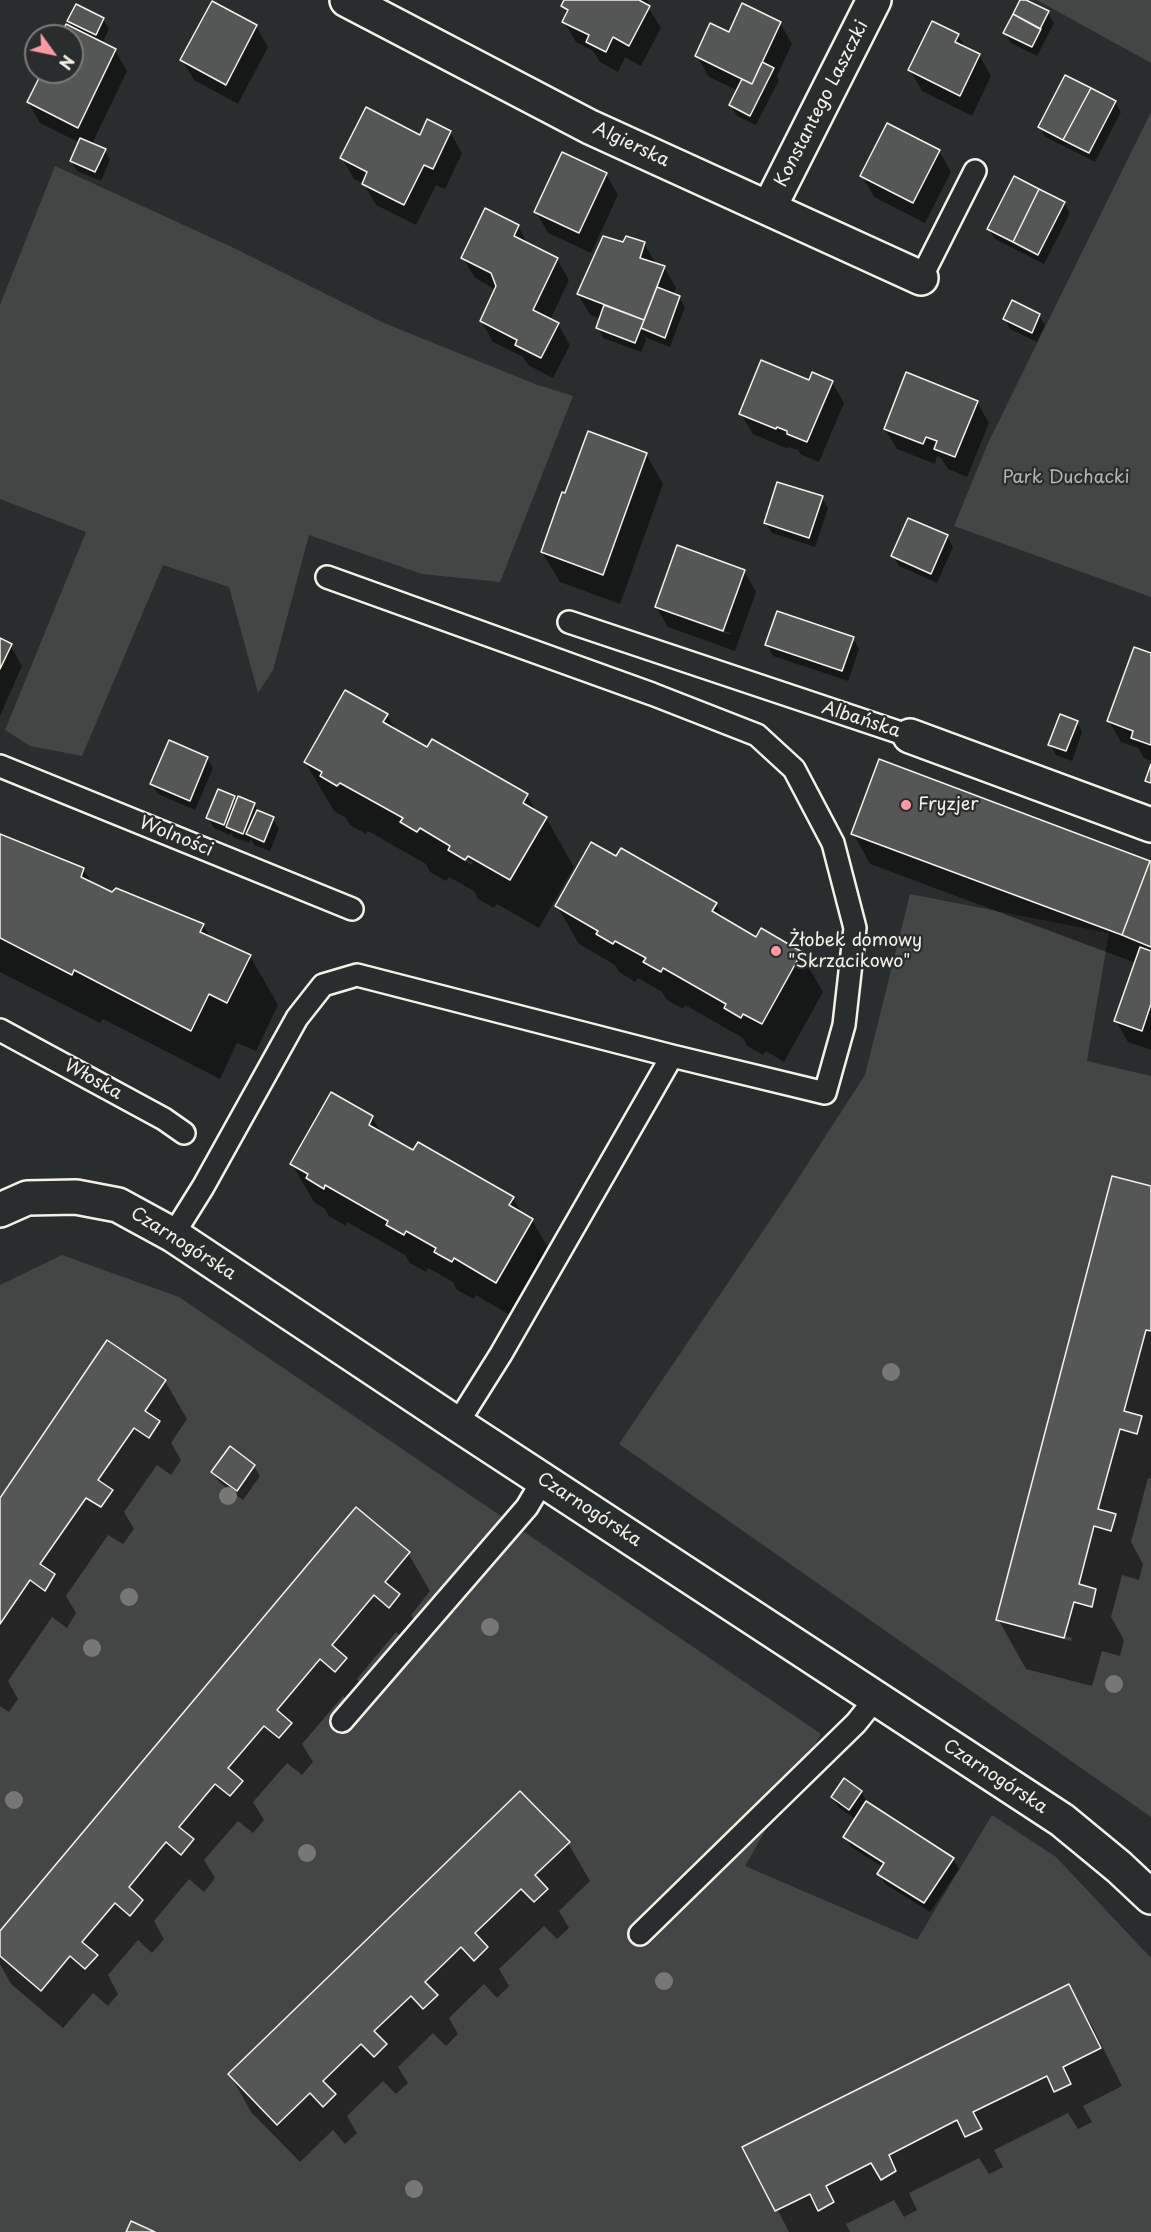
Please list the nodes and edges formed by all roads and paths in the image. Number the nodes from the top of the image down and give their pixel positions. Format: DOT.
graph roads {
  1 [pos="347,0"];
  2 [pos="874,0"];
  3 [pos="975,171"];
  4 [pos="769,208"];
  5 [pos="921,278"];
  6 [pos="327,577"];
  7 [pos="569,622"];
  8 [pos="910,736"];
  9 [pos="0,766"];
  10 [pos="1151,825"];
  11 [pos="352,909"];
  12 [pos="0,1030"];
  13 [pos="672,1056"];
  14 [pos="184,1133"];
  15 [pos="0,1210"];
  16 [pos="172,1234"];
  17 [pos="457,1424"];
  18 [pos="543,1480"];
  19 [pos="876,1698"];
  20 [pos="342,1721"];
  21 [pos="1151,1897"];
  22 [pos="640,1934"];
  1 -- 4 [label="street, Algierska"];
  2 -- 4 [label="street, Konstantego Laszczki"];
  3 -- 5 [label="lane"];
  4 -- 5 [label="street, Algierska"];
  6 -- 13 [label="lane"];
  7 -- 8 [label="lane, Albańska"];
  8 -- 10 [label="street, Albańska"];
  9 -- 11 [label="lane, Wolności"];
  12 -- 14 [label="lane, Włoska"];
  13 -- 16 [label="lane"];
  13 -- 17 [label="lane"];
  15 -- 16 [label="street, Czarnogórska"];
  16 -- 17 [label="street, Czarnogórska"];
  17 -- 18 [label="street, Czarnogórska"];
  18 -- 19 [label="street, Czarnogórska"];
  18 -- 20 [label="lane"];
  19 -- 21 [label="street, Czarnogórska"];
  19 -- 22 [label="lane"];
}
